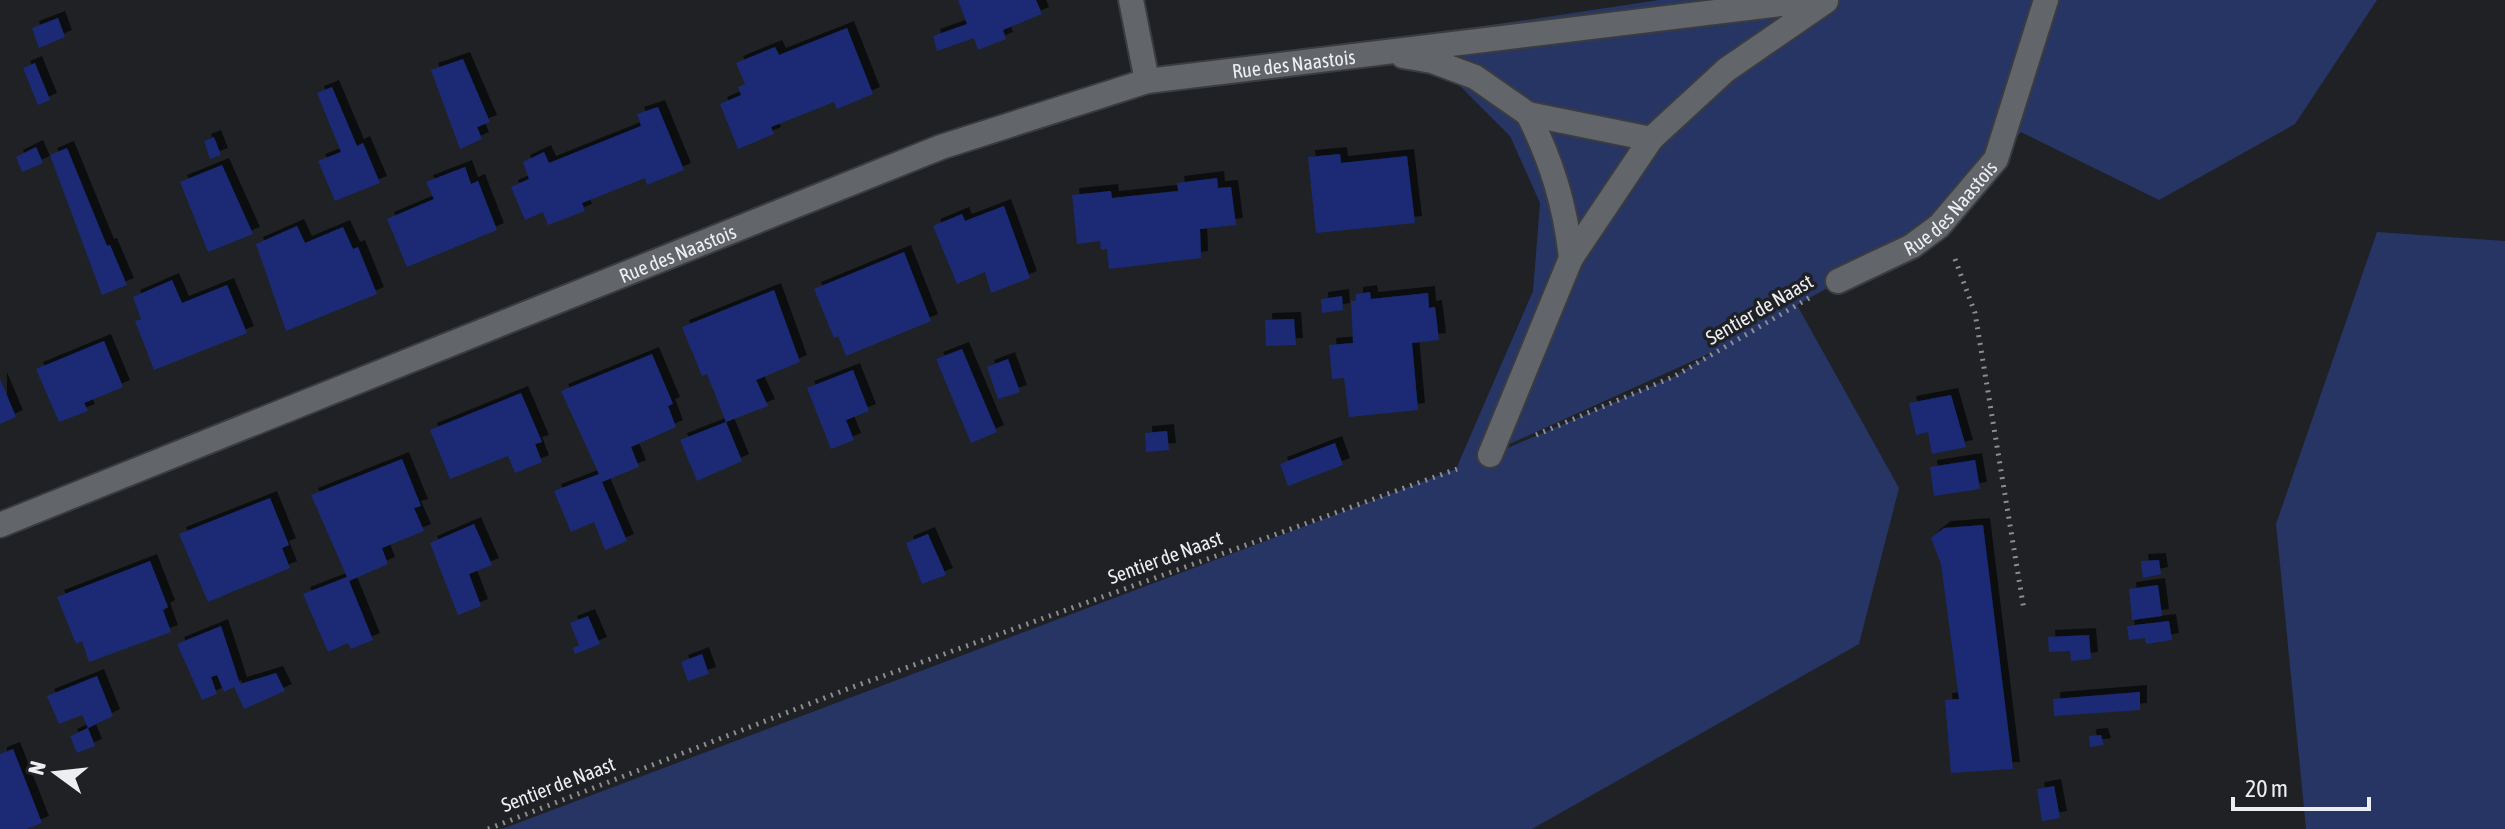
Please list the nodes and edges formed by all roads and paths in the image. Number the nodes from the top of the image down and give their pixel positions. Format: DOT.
graph roads {
  1 [pos="1131,0"];
  2 [pos="1814,0"];
  3 [pos="1828,0"];
  4 [pos="2046,0"];
  5 [pos="1374,51"];
  6 [pos="1147,81"];
  7 [pos="1528,114"];
  8 [pos="1651,139"];
  9 [pos="1939,226"];
  10 [pos="1571,258"];
  11 [pos="1838,281"];
  12 [pos="1490,455"];
  13 [pos="0,525"];
  14 [pos="2024,610"];
  15 [pos="488,829"];
  1 -- 6 [label="street"];
  2 -- 5 [label="street, Rue des Naastois"];
  3 -- 8 [label="street, Rue des Naastois"];
  4 -- 9 [label="street, Rue des Naastois"];
  5 -- 6 [label="street, Rue des Naastois"];
  5 -- 7 [label="street, Rue des Naastois"];
  6 -- 13 [label="street, Rue des Naastois"];
  7 -- 8 [label="street, Rue des Naastois"];
  7 -- 10 [label="street, Rue des Naastois"];
  8 -- 10 [label="street, Rue des Naastois"];
  9 -- 11 [label="street, Rue des Naastois"];
  9 -- 14 [label="path"];
  10 -- 12 [label="street, Rue des Naastois"];
  11 -- 12 [label="path, Sentier de Naast"];
  12 -- 15 [label="path, Sentier de Naast"];
}
